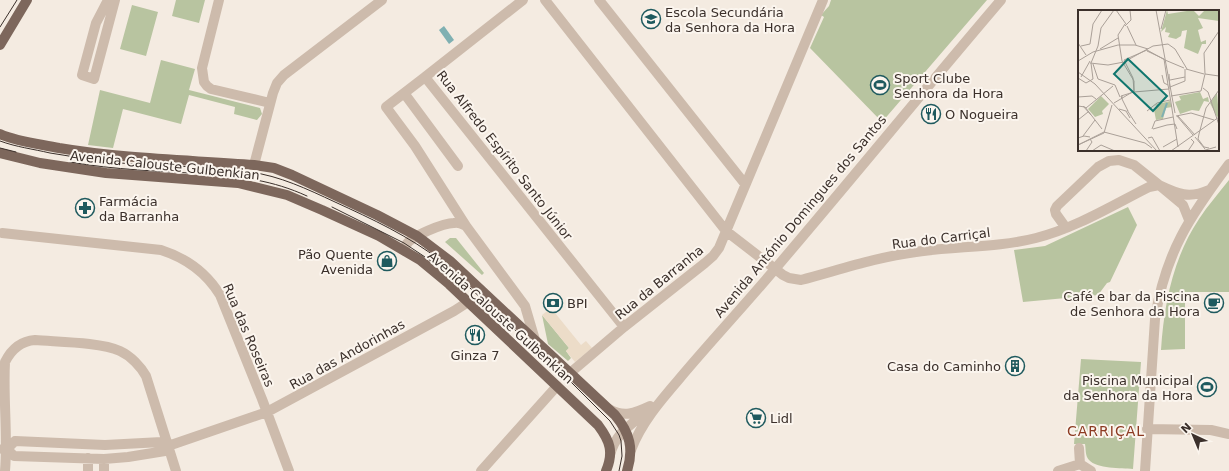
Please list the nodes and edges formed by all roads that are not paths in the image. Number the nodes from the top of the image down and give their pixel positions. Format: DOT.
graph roads {
  1 [pos="27,0"];
  2 [pos="108,0"];
  3 [pos="115,0"];
  4 [pos="219,0"];
  5 [pos="382,0"];
  6 [pos="523,0"];
  7 [pos="545,0"];
  8 [pos="599,0"];
  9 [pos="823,0"];
  10 [pos="1001,0"];
  11 [pos="0,45"];
  12 [pos="425,77"];
  13 [pos="404,93"];
  14 [pos="270,103"];
  15 [pos="0,134"];
  16 [pos="0,153"];
  17 [pos="1229,164"];
  18 [pos="254,165"];
  19 [pos="458,166"];
  20 [pos="744,184"];
  21 [pos="1159,185"];
  22 [pos="1209,190"];
  23 [pos="1189,220"];
  24 [pos="466,226"];
  25 [pos="1066,228"];
  26 [pos="726,230"];
  27 [pos="2,233"];
  28 [pos="417,236"];
  29 [pos="405,251"];
  30 [pos="775,269"];
  31 [pos="468,302"];
  32 [pos="624,327"];
  33 [pos="535,340"];
  34 [pos="570,373"];
  35 [pos="557,386"];
  36 [pos="666,394"];
  37 [pos="609,409"];
  38 [pos="267,412"];
  39 [pos="625,429"];
  40 [pos="1148,429"];
  41 [pos="1229,434"];
  42 [pos="168,446"];
  43 [pos="1079,448"];
  44 [pos="3,449"];
  45 [pos="631,450"];
  46 [pos="610,455"];
  47 [pos="88,458"];
  48 [pos="104,459"];
  49 [pos="1080,464"];
  50 [pos="5,471"];
  51 [pos="88,471"];
  52 [pos="104,471"];
  53 [pos="176,471"];
  54 [pos="289,471"];
  55 [pos="481,471"];
  56 [pos="606,471"];
  57 [pos="626,471"];
  58 [pos="1058,471"];
  59 [pos="1091,471"];
  60 [pos="1145,471"];
  1 -- 11 [label="main road"];
  2 -- 3 [label="street"];
  4 -- 14 [label="street"];
  5 -- 14 [label="street"];
  6 -- 12 [label="street, Rua Alfredo Espírito Santo Júnior"];
  7 -- 26 [label="street"];
  8 -- 20 [label="street"];
  9 -- 20 [label="street, Rua da Barranha"];
  10 -- 30 [label="street, Avenida António Domingues dos Santos"];
  12 -- 13 [label="street"];
  12 -- 32 [label="street, Rua Alfredo Espírito Santo Júnior"];
  13 -- 19 [label="street"];
  13 -- 24 [label="street"];
  14 -- 18 [label="street"];
  15 -- 18 [label="main road, Avenida Calouste Gulbenkian"];
  16 -- 29 [label="main road, Avenida Calouste Gulbenkian"];
  17 -- 22 [label="street"];
  18 -- 28 [label="main road, Avenida Calouste Gulbenkian"];
  20 -- 26 [label="street, Rua da Barranha"];
  21 -- 22 [label="street"];
  21 -- 23 [label="street"];
  21 -- 25 [label="street, Rua do Carriçal"];
  21 -- 25 [label="street"];
  22 -- 23 [label="street"];
  23 -- 40 [label="street"];
  24 -- 28 [label="street, Avenida Calouste Gulbenkian"];
  24 -- 33 [label="street, Avenida Calouste Gulbenkian"];
  25 -- 30 [label="street, Rua do Carriçal"];
  26 -- 30 [label="street"];
  26 -- 32 [label="street, Rua da Barranha"];
  27 -- 38 [label="street, Rua das Roseiras"];
  28 -- 29 [label="street"];
  28 -- 33 [label="main road, Avenida Calouste Gulbenkian"];
  29 -- 31 [label="main road, Avenida Calouste Gulbenkian"];
  30 -- 36 [label="street, Avenida António Domingues dos Santos"];
  31 -- 35 [label="main road, Avenida Calouste Gulbenkian"];
  31 -- 38 [label="street, Rua das Andorinhas"];
  32 -- 34 [label="street, Rua da Barranha"];
  33 -- 34 [label="main road, Avenida Calouste Gulbenkian"];
  34 -- 37 [label="main road, Avenida Calouste Gulbenkian"];
  35 -- 46 [label="main road, Avenida Calouste Gulbenkian"];
  35 -- 55 [label="street"];
  36 -- 37 [label="street, Avenida António Domingues dos Santos"];
  36 -- 39 [label="street"];
  36 -- 45 [label="street, Avenida António Domingues dos Santos"];
  37 -- 39 [label="main road, Avenida Calouste Gulbenkian"];
  38 -- 42 [label="street, Rua das Andorinhas"];
  38 -- 54 [label="street, Rua das Roseiras"];
  39 -- 45 [label="main road, Avenida Calouste Gulbenkian"];
  39 -- 46 [label="street, Avenida Calouste Gulbenkian"];
  40 -- 41 [label="street"];
  40 -- 60 [label="street"];
  42 -- 44 [label="street, Rua das Andorinhas"];
  42 -- 44 [label="street"];
  42 -- 48 [label="street, Rua das Andorinhas"];
  42 -- 53 [label="street"];
  43 -- 49 [label="street"];
  44 -- 47 [label="street, Rua das Andorinhas"];
  44 -- 50 [label="street"];
  45 -- 57 [label="main road, Avenida Calouste Gulbenkian"];
  46 -- 56 [label="main road, Avenida Calouste Gulbenkian"];
  47 -- 48 [label="street, Rua das Andorinhas"];
  47 -- 51 [label="street"];
  48 -- 52 [label="street"];
  49 -- 58 [label="street"];
  49 -- 59 [label="street"];
}
